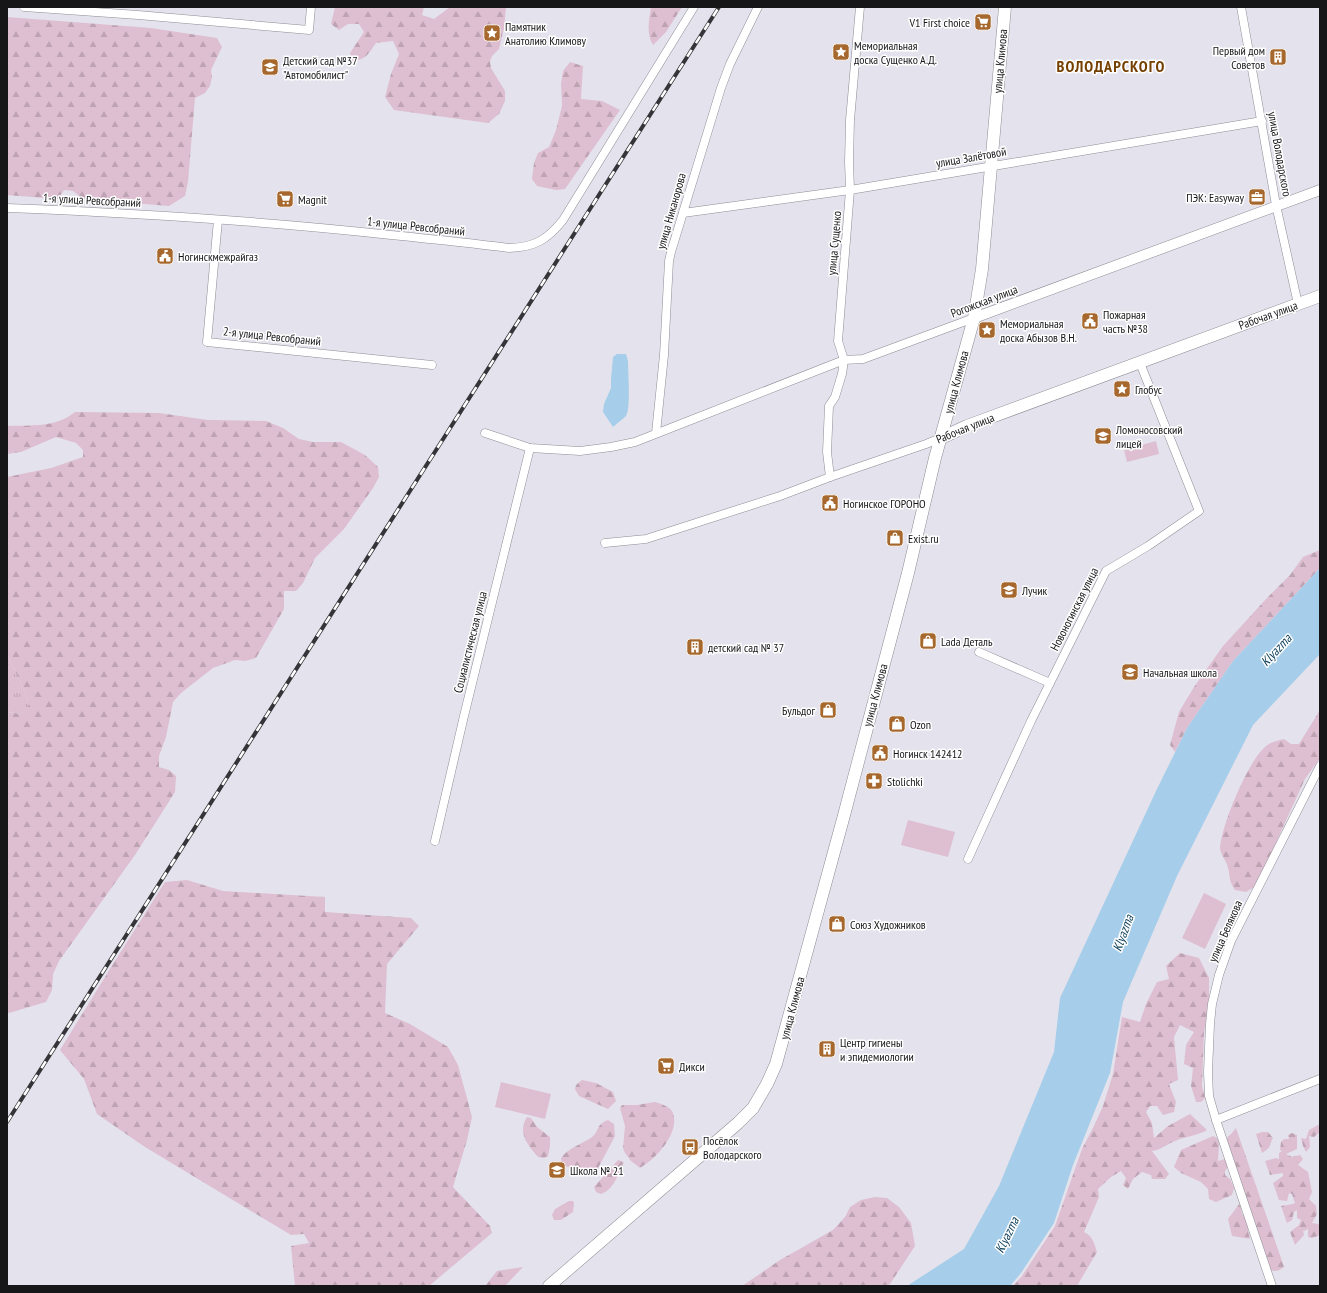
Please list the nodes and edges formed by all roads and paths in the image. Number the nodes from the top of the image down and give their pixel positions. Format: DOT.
graph roads {
  1 [pos="24,7"];
  2 [pos="311,7"];
  3 [pos="694,7"];
  4 [pos="758,7"];
  5 [pos="860,7"];
  6 [pos="1005,7"];
  7 [pos="1241,7"];
  8 [pos="1262,120"];
  9 [pos="991,166"];
  10 [pos="850,190"];
  11 [pos="1320,190"];
  12 [pos="1276,206"];
  13 [pos="7,208"];
  14 [pos="683,213"];
  15 [pos="218,220"];
  16 [pos="1320,296"];
  17 [pos="1298,304"];
  18 [pos="974,318"];
  19 [pos="844,360"];
  20 [pos="1140,362"];
  21 [pos="432,365"];
  22 [pos="485,433"];
  23 [pos="656,433"];
  24 [pos="941,438"];
  25 [pos="530,448"];
  26 [pos="830,477"];
  27 [pos="605,543"];
  28 [pos="979,652"];
  29 [pos="1050,683"];
  30 [pos="1320,766"];
  31 [pos="435,842"];
  32 [pos="968,859"];
  33 [pos="1320,1079"];
  34 [pos="1216,1120"];
  35 [pos="549,1286"];
  36 [pos="1272,1286"];
  1 -- 2 [label="street"];
  3 -- 15 [label="street, 1-я улица Ревсобраний"];
  4 -- 14 [label="street, улица Никанорова"];
  5 -- 10 [label="street, улица Сущенко"];
  6 -- 9 [label="main road, улица Климова"];
  7 -- 8 [label="street, улица Володарского"];
  8 -- 9 [label="street, улица Залётовой"];
  8 -- 12 [label="street, улица Володарского"];
  9 -- 10 [label="street, улица Залётовой"];
  9 -- 18 [label="main road, улица Климова"];
  10 -- 14 [label="street, улица Залётовой"];
  10 -- 19 [label="street, улица Сущенко"];
  11 -- 12 [label="street, Рогожская улица"];
  12 -- 17 [label="street, улица Володарского"];
  12 -- 18 [label="street, Рогожская улица"];
  13 -- 15 [label="street, 1-я улица Ревсобраний"];
  14 -- 23 [label="street, улица Никанорова"];
  15 -- 21 [label="street, 2-я улица Ревсобраний"];
  16 -- 17 [label="main road, Рабочая улица"];
  17 -- 20 [label="main road, Рабочая улица"];
  18 -- 19 [label="street, Рогожская улица"];
  18 -- 24 [label="main road, улица Климова"];
  19 -- 23 [label="street, Рогожская улица"];
  19 -- 26 [label="street, улица Сущенко"];
  20 -- 24 [label="main road, Рабочая улица"];
  20 -- 29 [label="street, Новоногинская улица"];
  22 -- 25 [label="street, Рогожская улица"];
  23 -- 25 [label="street, Рогожская улица"];
  24 -- 26 [label="street, Рабочая улица"];
  24 -- 35 [label="main road, улица Климова"];
  25 -- 31 [label="street, Социалистическая улица"];
  26 -- 27 [label="street, Рабочая улица"];
  28 -- 29 [label="street"];
  29 -- 32 [label="street, Новоногинская улица"];
  30 -- 34 [label="street, улица Белякова"];
  33 -- 34 [label="street"];
  34 -- 36 [label="street, улица Белякова"];
}
